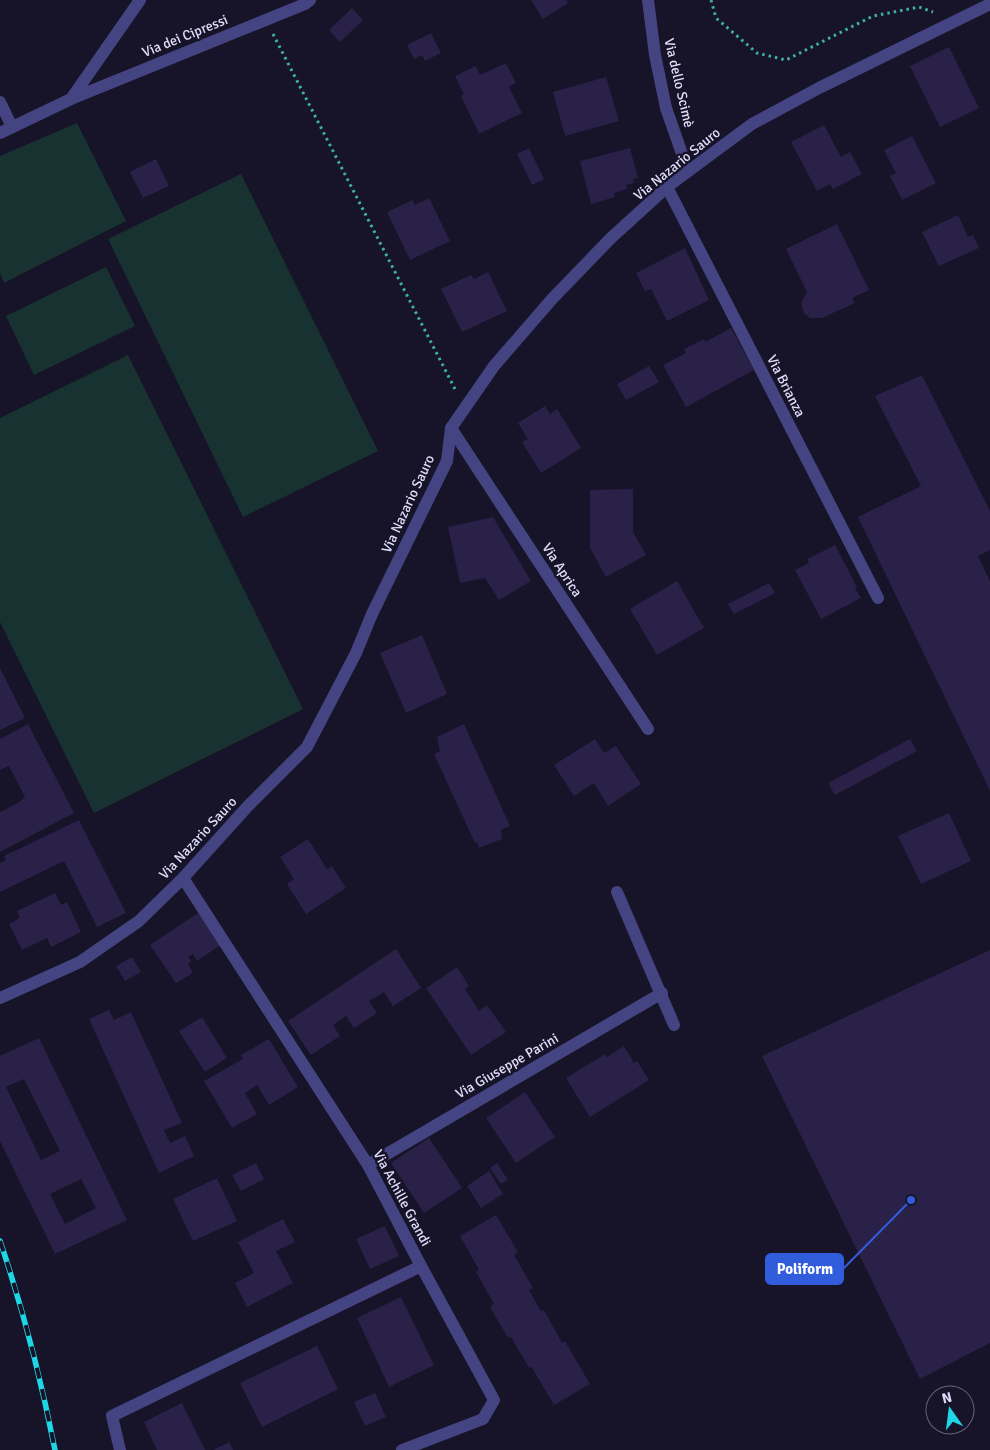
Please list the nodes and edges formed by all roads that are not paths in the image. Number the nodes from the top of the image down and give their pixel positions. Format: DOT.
graph roads {
  1 [pos="140,0"];
  2 [pos="310,0"];
  3 [pos="648,0"];
  4 [pos="990,4"];
  5 [pos="71,99"];
  6 [pos="0,102"];
  7 [pos="12,127"];
  8 [pos="0,133"];
  9 [pos="688,171"];
  10 [pos="667,186"];
  11 [pos="451,428"];
  12 [pos="878,598"];
  13 [pos="648,729"];
  14 [pos="183,878"];
  15 [pos="617,892"];
  16 [pos="662,993"];
  17 [pos="0,998"];
  18 [pos="674,1025"];
  19 [pos="368,1165"];
  20 [pos="421,1266"];
  21 [pos="120,1450"];
  22 [pos="402,1450"];
  1 -- 5 [label="street, Via dei Cipressi"];
  2 -- 5 [label="street, Via dei Cipressi"];
  3 -- 9 [label="street, Via dello Scimè"];
  4 -- 9 [label="street, Via Nazario Sauro"];
  5 -- 7 [label="street, Via dei Cipressi"];
  6 -- 7 [label="street"];
  7 -- 8 [label="street, Via dei Cipressi"];
  9 -- 10 [label="street, Via Nazario Sauro"];
  10 -- 11 [label="street, Via Nazario Sauro"];
  10 -- 12 [label="street, Via Brianza"];
  11 -- 13 [label="street, Via Aprica"];
  11 -- 14 [label="street, Via Nazario Sauro"];
  14 -- 17 [label="street, Via Nazario Sauro"];
  14 -- 19 [label="street, Via Achille Grandi"];
  15 -- 16 [label="street"];
  16 -- 18 [label="street"];
  16 -- 19 [label="street, Via Giuseppe Parini"];
  19 -- 20 [label="street, Via Achille Grandi"];
  20 -- 21 [label="street, Via Achille Grandi"];
  20 -- 22 [label="street"];
}
